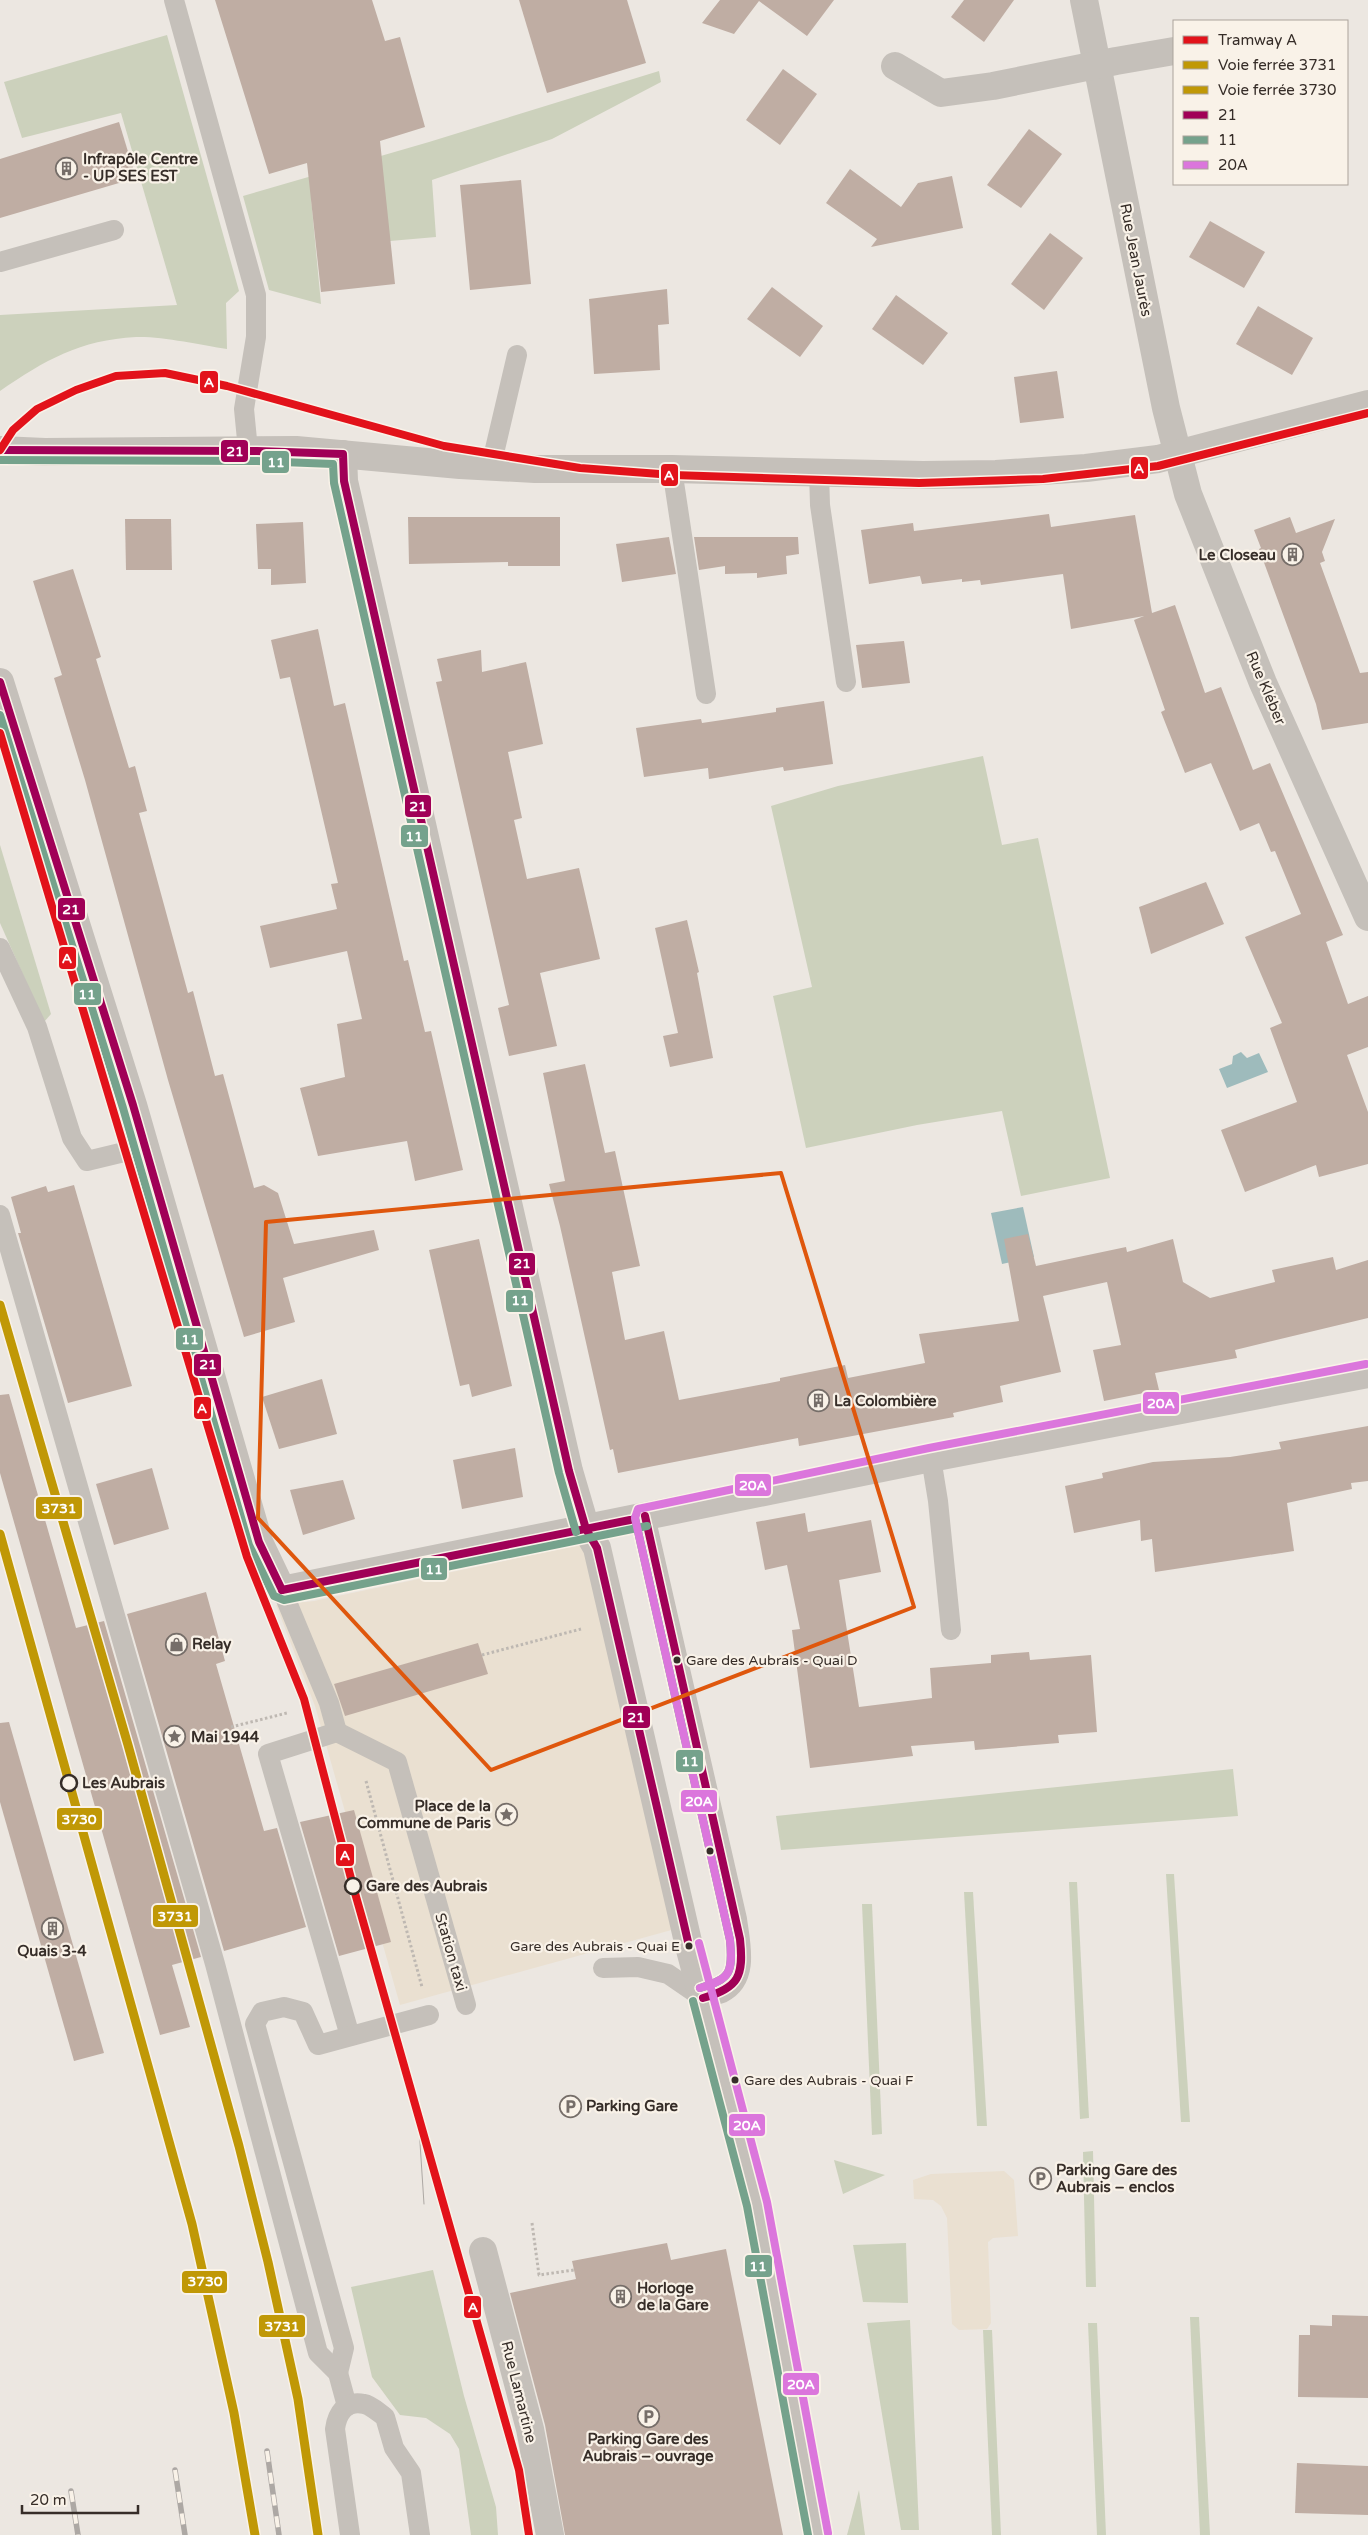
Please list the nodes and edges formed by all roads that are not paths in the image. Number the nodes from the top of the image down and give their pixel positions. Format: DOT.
graph roads {
  1 [pos="174,0"];
  2 [pos="1084,0"];
  3 [pos="1173,51"];
  4 [pos="1097,64"];
  5 [pos="895,66"];
  6 [pos="114,230"];
  7 [pos="0,262"];
  8 [pos="517,355"];
  9 [pos="1368,404"];
  10 [pos="0,450"];
  11 [pos="248,450"];
  12 [pos="343,454"];
  13 [pos="1177,454"];
  14 [pos="491,466"];
  15 [pos="672,469"];
  16 [pos="819,472"];
  17 [pos="0,682"];
  18 [pos="846,682"];
  19 [pos="706,694"];
  20 [pos="1368,917"];
  21 [pos="0,948"];
  22 [pos="145,1147"];
  23 [pos="0,1215"];
  24 [pos="1368,1374"];
  25 [pos="931,1458"];
  26 [pos="645,1516"];
  27 [pos="586,1529"];
  28 [pos="282,1590"];
  29 [pos="951,1630"];
  30 [pos="337,1732"];
  31 [pos="604,1968"];
  32 [pos="703,1998"];
  33 [pos="466,2005"];
  34 [pos="429,2015"];
  35 [pos="350,2036"];
  36 [pos="483,2250"];
  37 [pos="338,2373"];
  38 [pos="347,2406"];
  39 [pos="350,2535"];
  40 [pos="420,2535"];
  41 [pos="550,2535"];
  42 [pos="818,2535"];
  1 -- 11 [label="lane"];
  2 -- 4 [label="street, Rue Jean Jaurès"];
  3 -- 4 [label="street"];
  4 -- 5 [label="street"];
  4 -- 13 [label="street, Rue Jean Jaurès"];
  6 -- 7 [label="lane"];
  8 -- 14 [label="lane"];
  9 -- 13 [label="street"];
  10 -- 11 [label="street"];
  11 -- 12 [label="street"];
  12 -- 14 [label="street"];
  12 -- 27 [label="street"];
  13 -- 16 [label="street"];
  13 -- 20 [label="street, Rue Kléber"];
  14 -- 15 [label="street"];
  15 -- 16 [label="street"];
  15 -- 19 [label="lane"];
  16 -- 18 [label="lane"];
  17 -- 22 [label="street"];
  21 -- 22 [label="lane"];
  22 -- 28 [label="street"];
  23 -- 37 [label="lane"];
  24 -- 25 [label="street"];
  25 -- 26 [label="street"];
  25 -- 29 [label="lane"];
  26 -- 27 [label="street"];
  26 -- 32 [label="lane"];
  27 -- 28 [label="street"];
  27 -- 32 [label="street"];
  28 -- 30 [label="lane"];
  30 -- 33 [label="lane, Station taxi"];
  30 -- 35 [label="lane"];
  31 -- 32 [label="lane"];
  32 -- 42 [label="street"];
  34 -- 35 [label="lane"];
  35 -- 37 [label="lane"];
  36 -- 41 [label="street, Rue Lamartine"];
  37 -- 38 [label="lane"];
  38 -- 39 [label="lane"];
  38 -- 40 [label="lane"];
}
